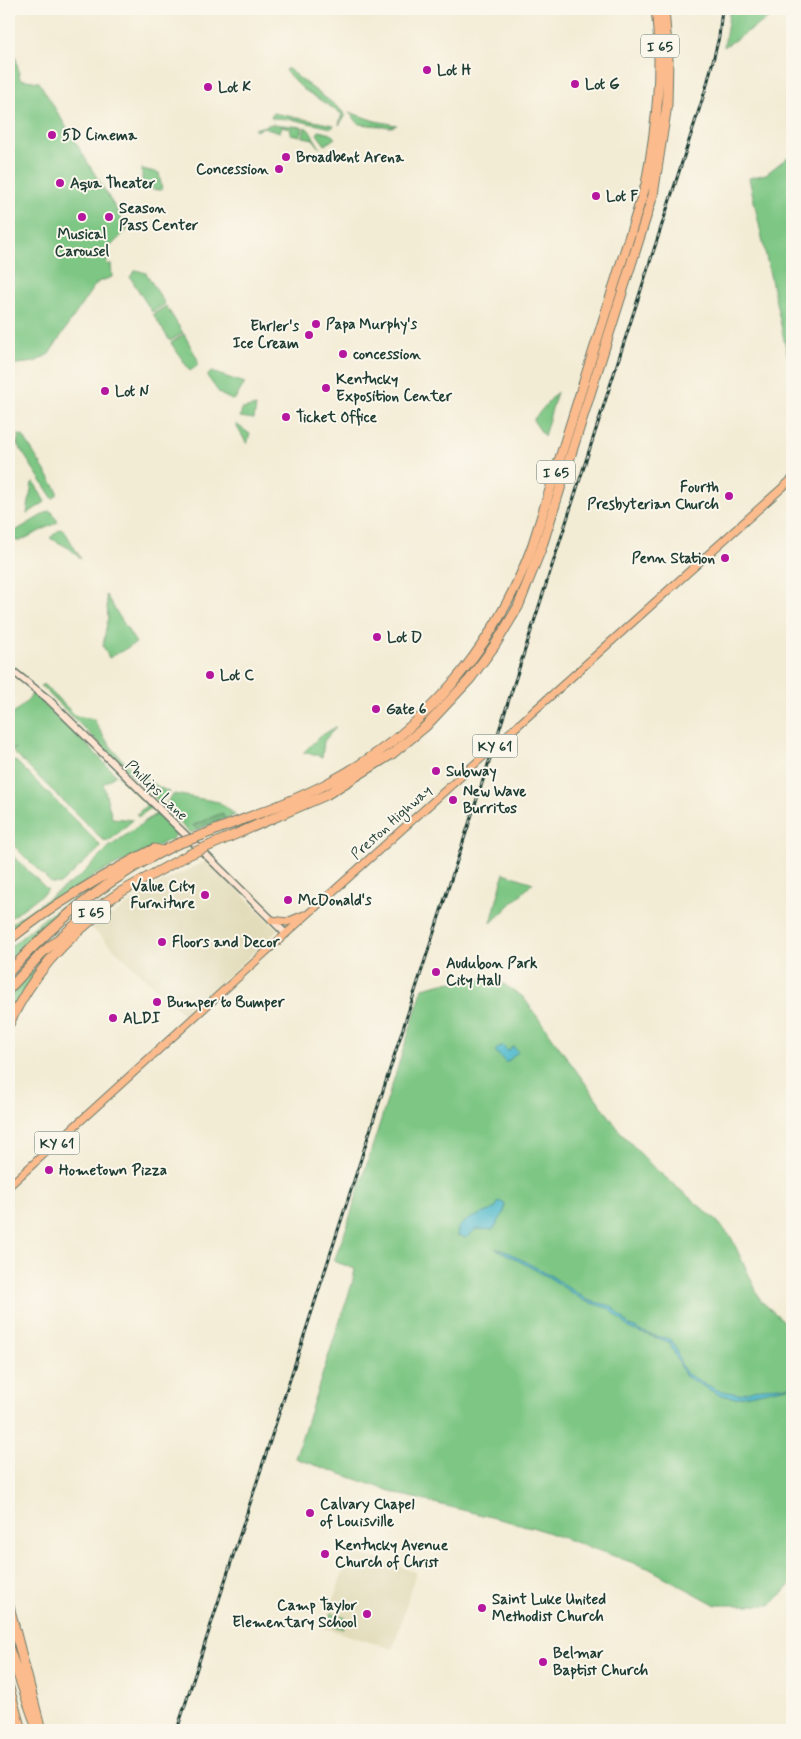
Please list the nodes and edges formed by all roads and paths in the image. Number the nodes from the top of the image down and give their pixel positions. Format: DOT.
graph roads {
  1 [pos="656,9"];
  2 [pos="664,9"];
  3 [pos="663,82"];
  4 [pos="792,479"];
  5 [pos="9,668"];
  6 [pos="163,851"];
  7 [pos="142,882"];
  8 [pos="309,913"];
  9 [pos="66,915"];
  10 [pos="272,920"];
  11 [pos="24,928"];
  12 [pos="286,934"];
  13 [pos="9,940"];
  14 [pos="9,946"];
  15 [pos="9,964"];
  16 [pos="9,972"];
  17 [pos="9,989"];
  18 [pos="9,1024"];
  19 [pos="9,1186"];
  20 [pos="9,1606"];
  21 [pos="9,1649"];
  22 [pos="9,1688"];
  23 [pos="9,1704"];
  24 [pos="15,1713"];
  25 [pos="21,1730"];
  26 [pos="40,1730"];
  1 -- 3 [label="highway, I 65"];
  2 -- 3 [label="highway, I 65"];
  3 -- 6 [label="highway, I 65, bridge"];
  3 -- 7 [label="highway, I 65, bridge"];
  4 -- 8 [label="main road, Preston Highway / KY 61"];
  5 -- 10 [label="main road, Phillips Lane"];
  6 -- 9 [label="highway, I 65"];
  6 -- 11 [label="highway"];
  7 -- 17 [label="highway, I 65"];
  7 -- 18 [label="highway"];
  8 -- 10 [label="main road"];
  8 -- 12 [label="main road, Preston Highway / KY 61"];
  9 -- 15 [label="highway"];
  9 -- 16 [label="highway, I 65"];
  10 -- 12 [label="main road, Phillips Lane"];
  11 -- 13 [label="highway"];
  11 -- 14 [label="highway"];
  12 -- 19 [label="main road, Preston Highway / KY 61"];
  20 -- 26 [label="highway"];
  21 -- 26 [label="highway"];
  22 -- 24 [label="highway"];
  23 -- 24 [label="highway"];
  24 -- 25 [label="highway"];
}
